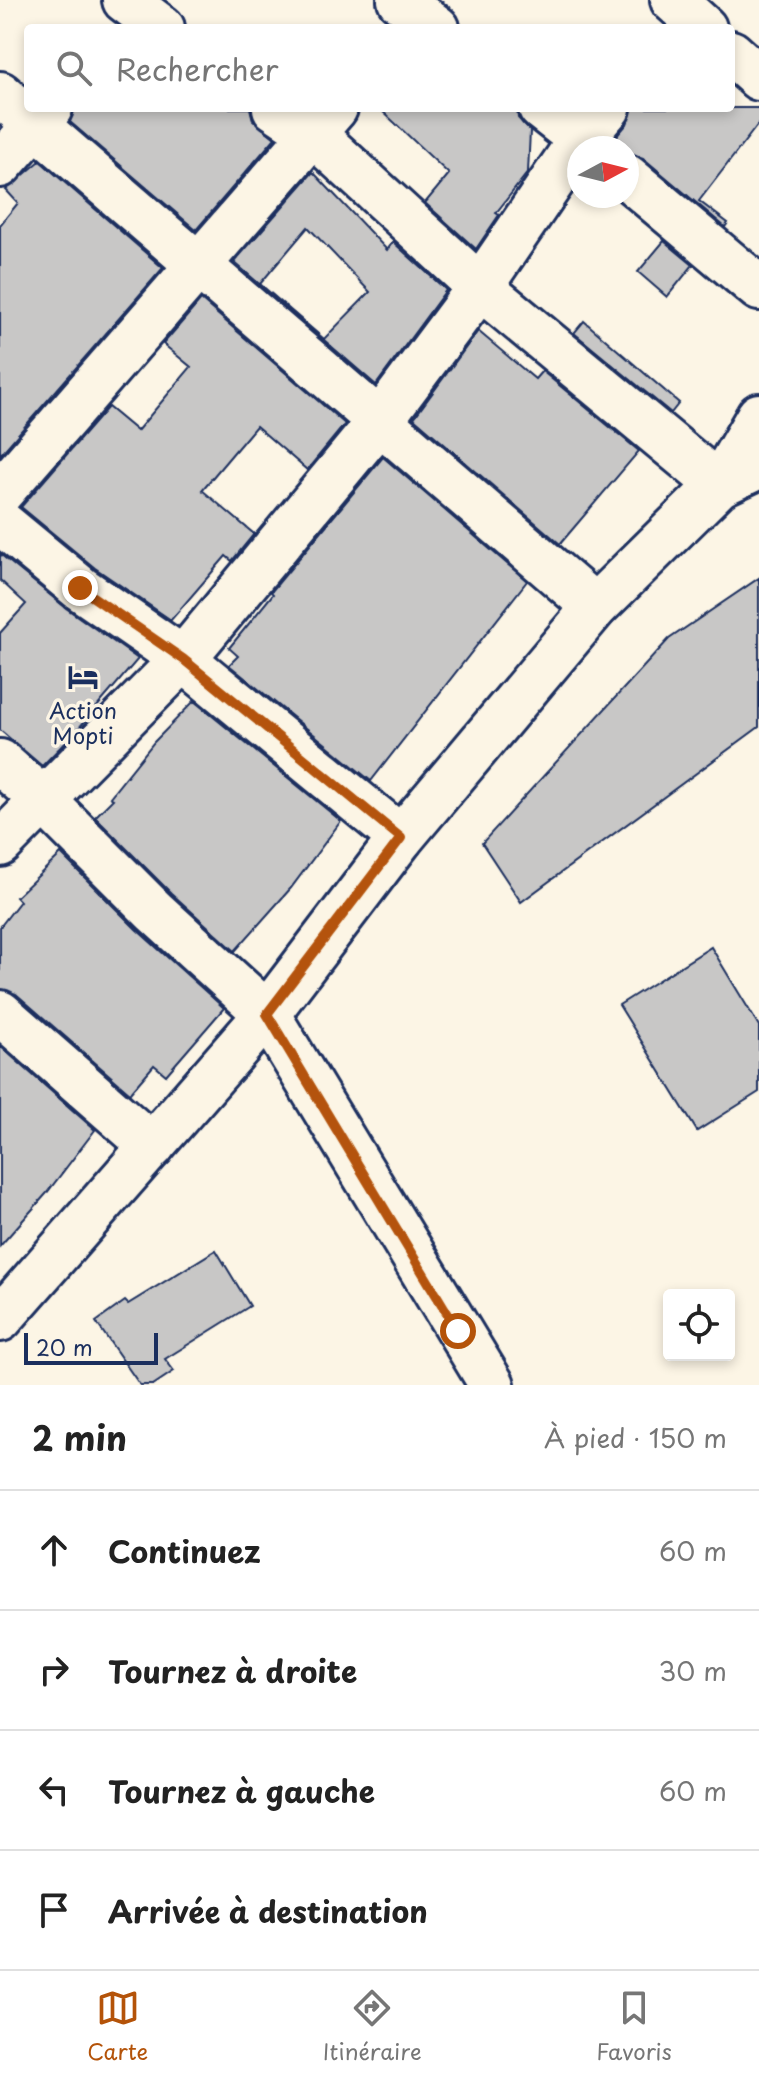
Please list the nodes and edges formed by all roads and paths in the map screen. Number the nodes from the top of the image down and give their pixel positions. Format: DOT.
graph roads {
  1 [pos="735,57"];
  2 [pos="759,78"];
  3 [pos="0,94"];
  4 [pos="24,106"];
  5 [pos="290,112"];
  6 [pos="550,112"];
  7 [pos="43,116"];
  8 [pos="323,121"];
  9 [pos="594,132"];
  10 [pos="0,165"];
  11 [pos="639,187"];
  12 [pos="199,264"];
  13 [pos="480,287"];
  14 [pos="759,288"];
  15 [pos="759,416"];
  16 [pos="380,421"];
  17 [pos="759,466"];
  18 [pos="719,485"];
  19 [pos="0,493"];
  20 [pos="0,522"];
  21 [pos="595,607"];
  22 [pos="183,659"];
  23 [pos="0,762"];
  24 [pos="42,799"];
  25 [pos="401,838"];
  26 [pos="0,844"];
  27 [pos="0,1013"];
  28 [pos="267,1014"];
  29 [pos="152,1146"];
  30 [pos="0,1319"];
  31 [pos="492,1385"];
  1 -- 2 [label="street"];
  3 -- 4 [label="street"];
  5 -- 8 [label="street"];
  6 -- 9 [label="street"];
  7 -- 10 [label="street"];
  7 -- 12 [label="street"];
  8 -- 12 [label="street"];
  8 -- 13 [label="street"];
  9 -- 13 [label="street"];
  11 -- 14 [label="street"];
  12 -- 16 [label="street"];
  12 -- 19 [label="street"];
  13 -- 16 [label="street"];
  13 -- 18 [label="street"];
  15 -- 18 [label="street"];
  16 -- 21 [label="street"];
  16 -- 22 [label="street"];
  17 -- 18 [label="street"];
  18 -- 21 [label="street"];
  20 -- 22 [label="street"];
  21 -- 25 [label="street"];
  22 -- 24 [label="street"];
  22 -- 25 [label="street"];
  23 -- 24 [label="street"];
  24 -- 26 [label="street"];
  24 -- 28 [label="street"];
  25 -- 28 [label="street"];
  27 -- 29 [label="street"];
  28 -- 29 [label="street"];
  28 -- 31 [label="street"];
  29 -- 30 [label="street"];
}
